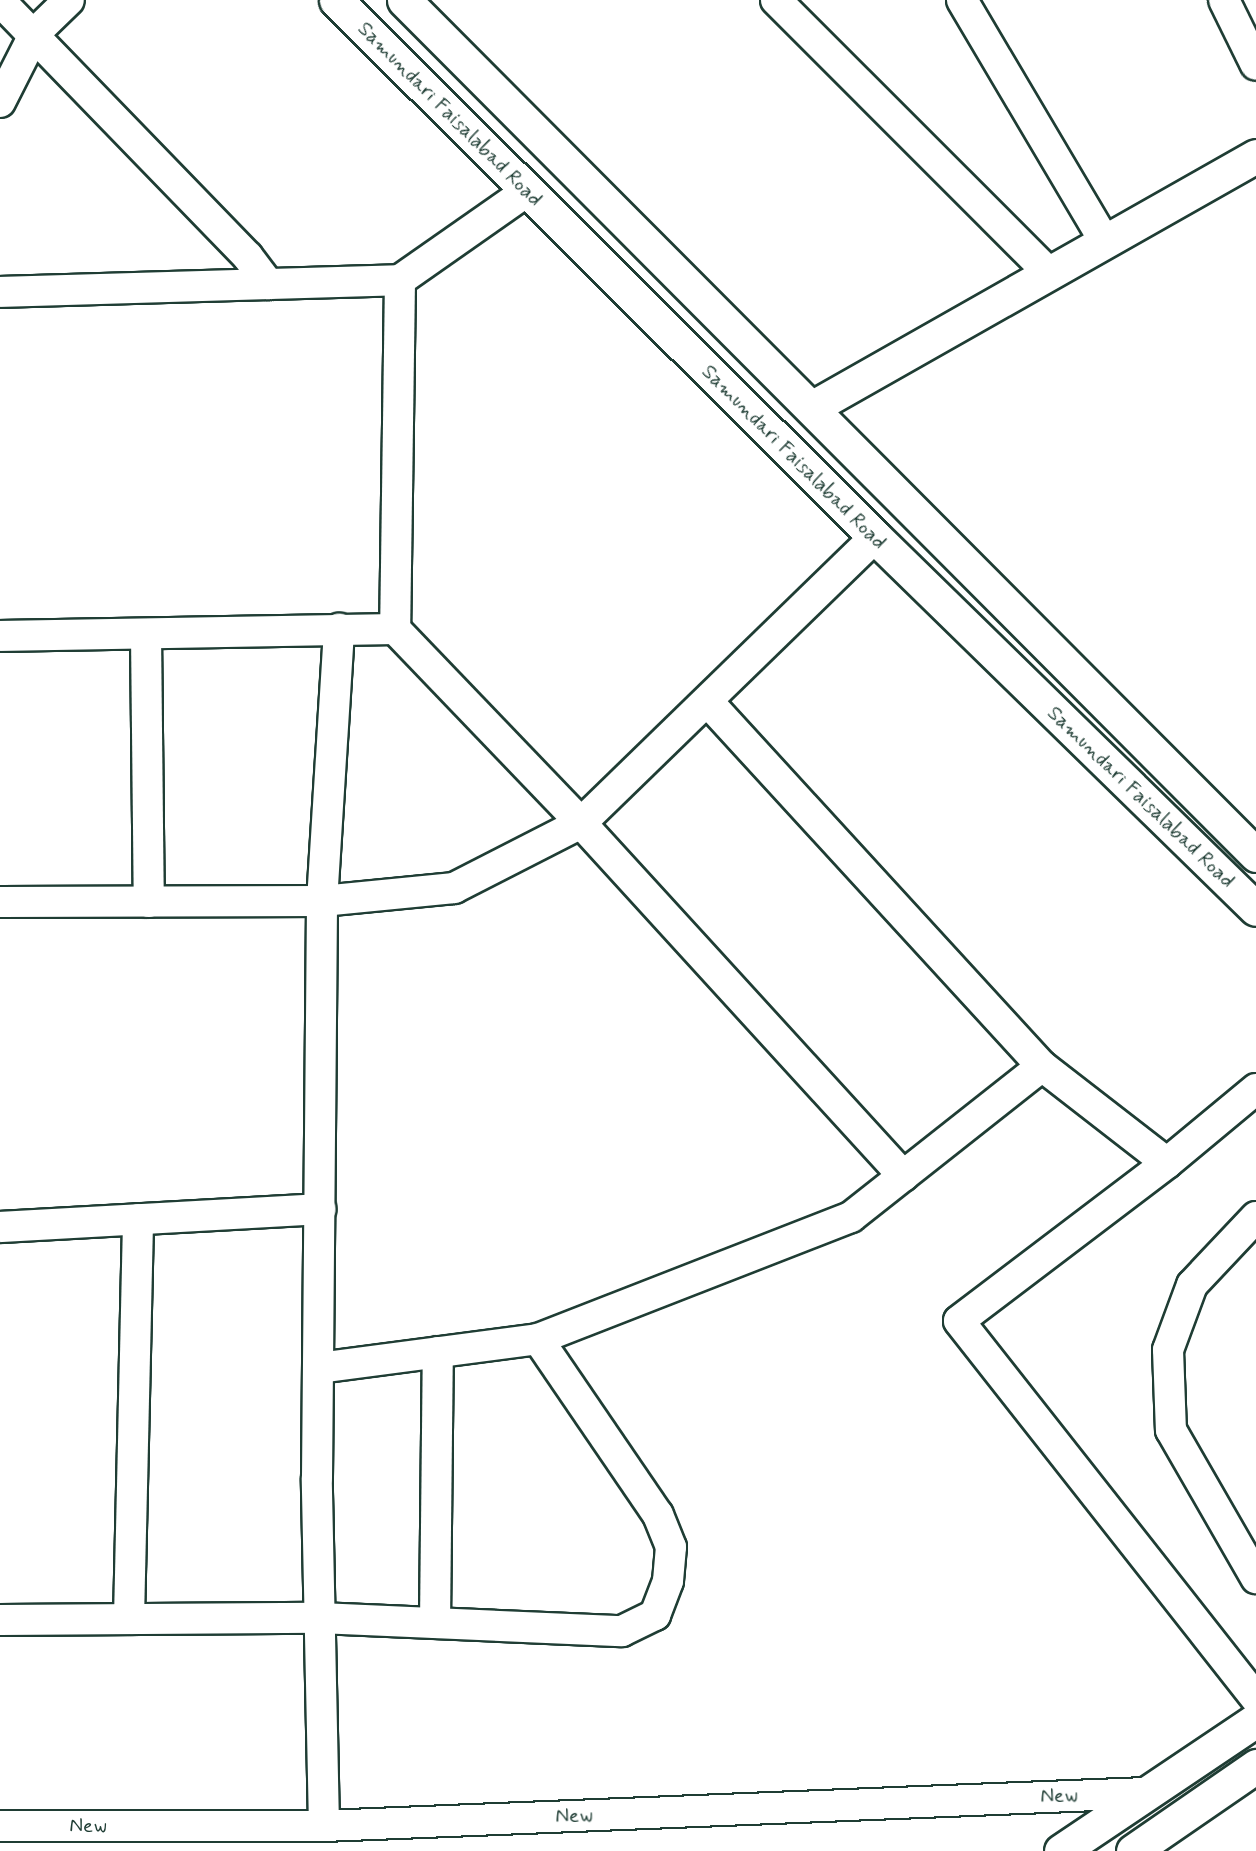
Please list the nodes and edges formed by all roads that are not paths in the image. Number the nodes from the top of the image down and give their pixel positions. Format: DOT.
graph roads {
  1 [pos="69,0"];
  2 [pos="336,0"];
  3 [pos="404,0"];
  4 [pos="777,0"];
  5 [pos="962,0"];
  6 [pos="1224,0"];
  7 [pos="0,1"];
  8 [pos="35,33"];
  9 [pos="1256,65"];
  10 [pos="0,102"];
  11 [pos="1256,156"];
  12 [pos="527,191"];
  13 [pos="1104,240"];
  14 [pos="1048,272"];
  15 [pos="400,280"];
  16 [pos="268,284"];
  17 [pos="0,292"];
  18 [pos="813,407"];
  19 [pos="875,537"];
  20 [pos="339,629"];
  21 [pos="395,629"];
  22 [pos="146,633"];
  23 [pos="0,636"];
  24 [pos="708,703"];
  25 [pos="581,823"];
  26 [pos="1256,855"];
  27 [pos="322,901"];
  28 [pos="0,902"];
  29 [pos="149,902"];
  30 [pos="1256,909"];
  31 [pos="1042,1066"];
  32 [pos="1256,1089"];
  33 [pos="1167,1163"];
  34 [pos="903,1176"];
  35 [pos="320,1209"];
  36 [pos="1256,1217"];
  37 [pos="138,1219"];
  38 [pos="0,1227"];
  39 [pos="538,1339"];
  40 [pos="438,1352"];
  41 [pos="319,1368"];
  42 [pos="1256,1578"];
  43 [pos="319,1618"];
  44 [pos="129,1619"];
  45 [pos="0,1620"];
  46 [pos="435,1623"];
  47 [pos="1256,1698"];
  48 [pos="1256,1720"];
  49 [pos="1256,1766"];
  50 [pos="1147,1793"];
  51 [pos="0,1826"];
  52 [pos="324,1826"];
  53 [pos="1061,1851"];
  54 [pos="1133,1851"];
  1 -- 8 [label="street"];
  2 -- 12 [label="main road, Samundari Faisalabad Road"];
  3 -- 18 [label="main road, Samundari Faisalabad Road"];
  4 -- 14 [label="street"];
  5 -- 13 [label="street"];
  6 -- 9 [label="street"];
  7 -- 8 [label="street"];
  8 -- 10 [label="street"];
  8 -- 16 [label="street"];
  11 -- 13 [label="main road"];
  12 -- 15 [label="street"];
  12 -- 19 [label="main road, Samundari Faisalabad Road"];
  13 -- 14 [label="main road"];
  14 -- 18 [label="main road"];
  15 -- 16 [label="street"];
  15 -- 21 [label="street"];
  16 -- 17 [label="street"];
  18 -- 26 [label="main road, Samundari Faisalabad Road"];
  19 -- 24 [label="street"];
  19 -- 30 [label="main road, Samundari Faisalabad Road"];
  20 -- 21 [label="street"];
  20 -- 22 [label="street"];
  20 -- 27 [label="street"];
  21 -- 25 [label="street"];
  22 -- 23 [label="street"];
  22 -- 29 [label="street"];
  24 -- 25 [label="street"];
  24 -- 31 [label="street"];
  25 -- 27 [label="street"];
  25 -- 34 [label="street"];
  27 -- 29 [label="street"];
  27 -- 35 [label="street"];
  28 -- 29 [label="street"];
  31 -- 33 [label="street"];
  31 -- 34 [label="street"];
  32 -- 33 [label="street"];
  33 -- 47 [label="street"];
  34 -- 39 [label="street"];
  35 -- 37 [label="street"];
  35 -- 41 [label="street"];
  36 -- 42 [label="street"];
  37 -- 38 [label="street"];
  37 -- 44 [label="street"];
  39 -- 40 [label="street"];
  39 -- 46 [label="street"];
  40 -- 41 [label="street"];
  40 -- 46 [label="street"];
  41 -- 43 [label="street"];
  43 -- 44 [label="street"];
  43 -- 46 [label="street"];
  43 -- 52 [label="street"];
  44 -- 45 [label="street"];
  48 -- 50 [label="main road"];
  49 -- 54 [label="main road"];
  50 -- 52 [label="street, New"];
  50 -- 53 [label="main road"];
  51 -- 52 [label="street, New"];
}
